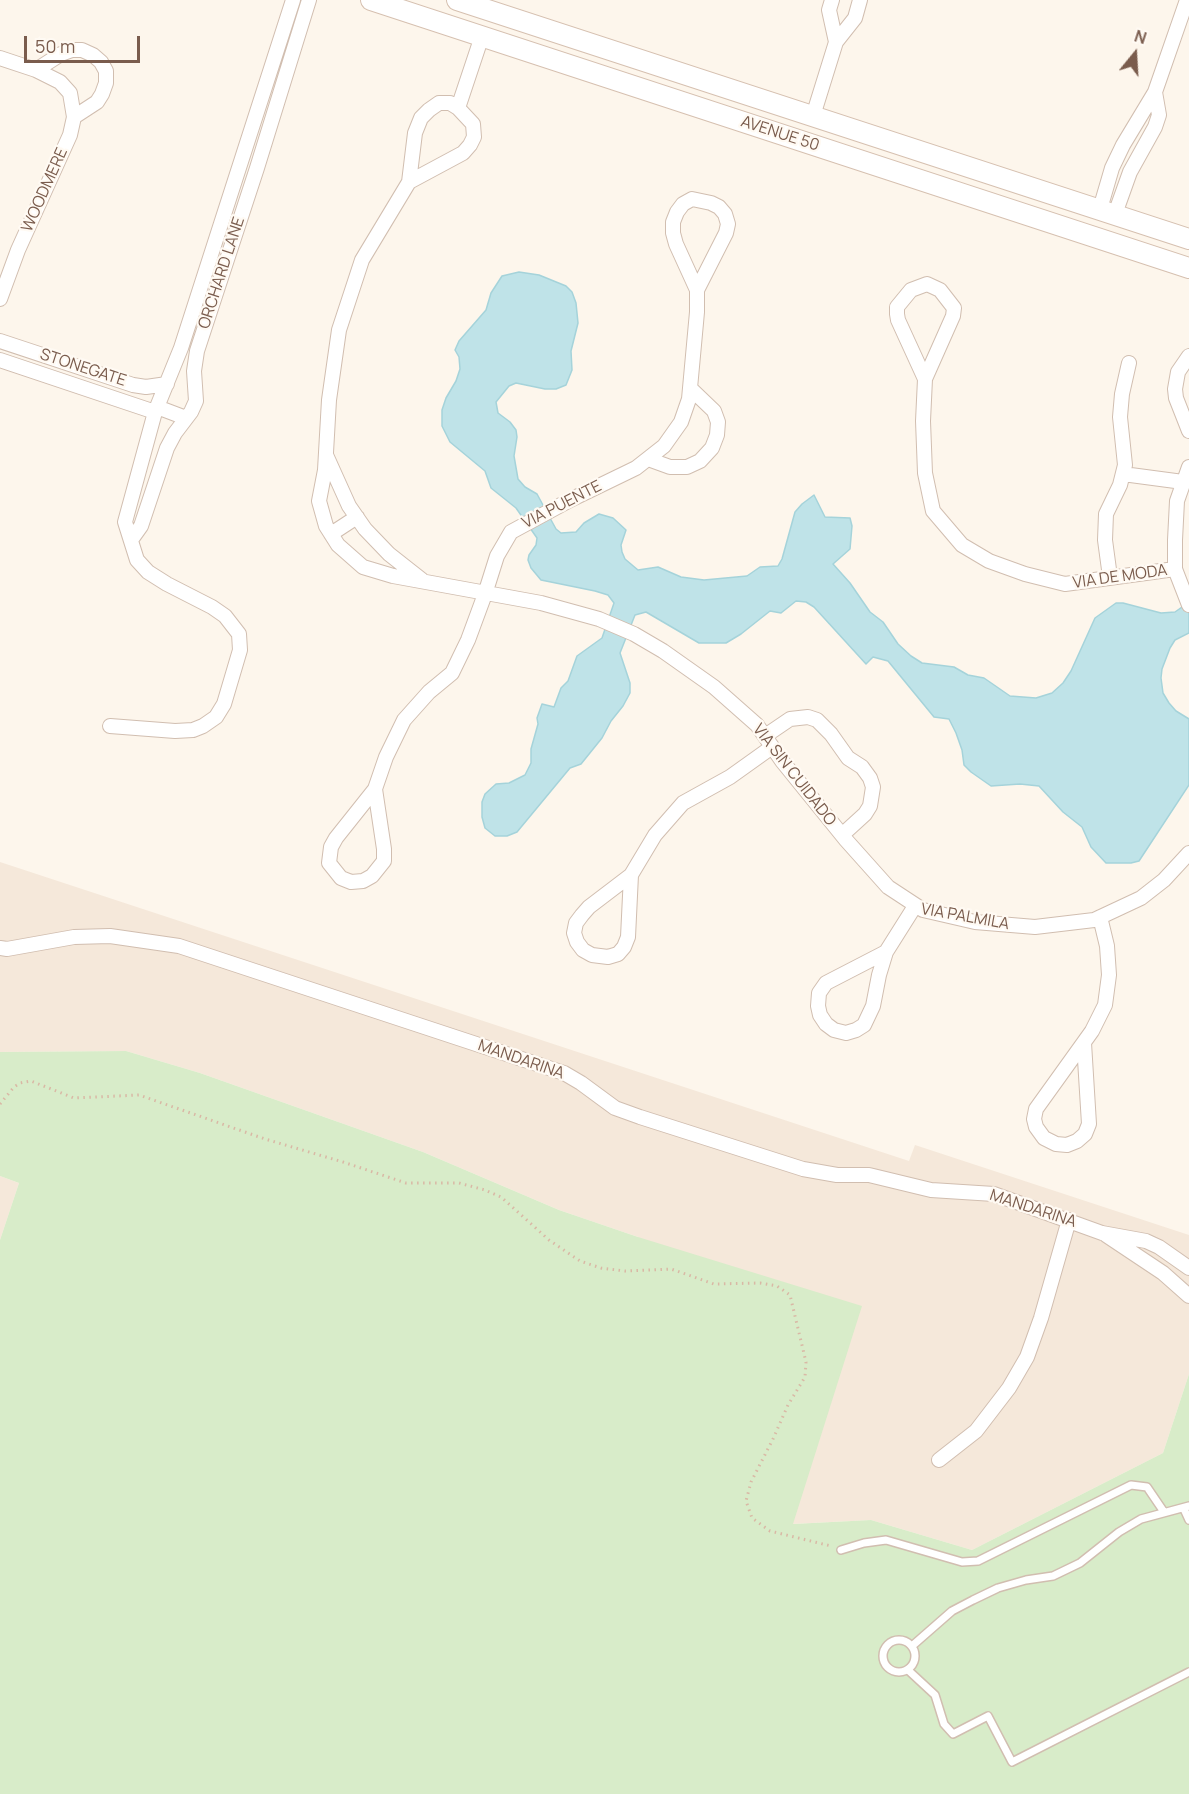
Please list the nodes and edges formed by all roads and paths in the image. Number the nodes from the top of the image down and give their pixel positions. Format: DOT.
graph roads {
  1 [pos="293,0"];
  2 [pos="309,0"];
  3 [pos="371,0"];
  4 [pos="457,0"];
  5 [pos="832,0"];
  6 [pos="860,0"];
  7 [pos="1187,0"];
  8 [pos="482,36"];
  9 [pos="836,42"];
  10 [pos="0,58"];
  11 [pos="36,70"];
  12 [pos="610,78"];
  13 [pos="1155,93"];
  14 [pos="458,108"];
  15 [pos="813,116"];
  16 [pos="74,117"];
  17 [pos="409,182"];
  18 [pos="1107,212"];
  19 [pos="1189,239"];
  20 [pos="1189,268"];
  21 [pos="697,290"];
  22 [pos="0,299"];
  23 [pos="0,341"];
  24 [pos="1189,356"];
  25 [pos="0,360"];
  26 [pos="1130,363"];
  27 [pos="925,380"];
  28 [pos="167,384"];
  29 [pos="690,388"];
  30 [pos="156,409"];
  31 [pos="186,418"];
  32 [pos="1189,431"];
  33 [pos="326,453"];
  34 [pos="648,459"];
  35 [pos="1189,467"];
  36 [pos="1123,474"];
  37 [pos="1183,482"];
  38 [pos="357,517"];
  39 [pos="331,534"];
  40 [pos="131,540"];
  41 [pos="1175,569"];
  42 [pos="1110,578"];
  43 [pos="425,583"];
  44 [pos="485,594"];
  45 [pos="1187,600"];
  46 [pos="110,726"];
  47 [pos="769,741"];
  48 [pos="375,789"];
  49 [pos="842,835"];
  50 [pos="1189,853"];
  51 [pos="631,875"];
  52 [pos="915,906"];
  53 [pos="1100,917"];
  54 [pos="0,948"];
  55 [pos="886,952"];
  56 [pos="1084,1043"];
  57 [pos="0,1104"];
  58 [pos="1070,1220"];
  59 [pos="1102,1233"];
  60 [pos="1189,1268"];
  61 [pos="1189,1296"];
  62 [pos="939,1460"];
  63 [pos="1186,1508"];
  64 [pos="1164,1512"];
  65 [pos="1189,1520"];
  66 [pos="842,1550"];
  67 [pos="912,1646"];
  68 [pos="908,1670"];
  69 [pos="1189,1672"];
  1 -- 28 [label="street, ORCHARD LANE"];
  2 -- 31 [label="street, ORCHARD LANE"];
  3 -- 8 [label="main road, AVENUE 50"];
  4 -- 15 [label="main road, AVENUE 50"];
  5 -- 9 [label="street"];
  6 -- 9 [label="street"];
  7 -- 13 [label="street"];
  8 -- 12 [label="main road, AVENUE 50"];
  8 -- 14 [label="street"];
  9 -- 15 [label="street"];
  10 -- 11 [label="street"];
  11 -- 16 [label="street"];
  11 -- 16 [label="street"];
  12 -- 15 [label="main road"];
  12 -- 20 [label="main road, AVENUE 50"];
  13 -- 18 [label="street"];
  13 -- 18 [label="street"];
  14 -- 17 [label="street, VIA SIN CUIDADO"];
  14 -- 17 [label="street"];
  15 -- 18 [label="main road, AVENUE 50"];
  16 -- 22 [label="street, WOODMERE"];
  17 -- 33 [label="street, VIA SIN CUIDADO"];
  18 -- 19 [label="main road, AVENUE 50"];
  21 -- 21 [label="street, VIA PUENTE"];
  21 -- 29 [label="street, VIA PUENTE"];
  23 -- 28 [label="street, STONEGATE"];
  24 -- 32 [label="street"];
  25 -- 30 [label="street, STONEGATE"];
  26 -- 36 [label="street"];
  27 -- 27 [label="street, VIA DE MODA"];
  27 -- 42 [label="street, VIA DE MODA"];
  28 -- 30 [label="street, ORCHARD LANE"];
  29 -- 34 [label="street, VIA PUENTE"];
  29 -- 34 [label="street"];
  30 -- 31 [label="street, STONEGATE"];
  30 -- 40 [label="street, ORCHARD LANE"];
  31 -- 40 [label="street, ORCHARD LANE"];
  33 -- 38 [label="street, VIA SIN CUIDADO"];
  33 -- 39 [label="street, VIA SIN CUIDADO"];
  34 -- 44 [label="street, VIA PUENTE"];
  35 -- 37 [label="street"];
  36 -- 37 [label="street"];
  36 -- 42 [label="street"];
  37 -- 41 [label="street"];
  38 -- 39 [label="street"];
  38 -- 43 [label="street, VIA SIN CUIDADO"];
  39 -- 43 [label="street, VIA SIN CUIDADO"];
  40 -- 46 [label="street, ORCHARD LANE"];
  41 -- 42 [label="street, VIA DE MODA"];
  41 -- 45 [label="street"];
  43 -- 44 [label="street, VIA SIN CUIDADO"];
  44 -- 47 [label="street, VIA SIN CUIDADO"];
  44 -- 48 [label="street, VIA PUENTE"];
  47 -- 49 [label="street, VIA SIN CUIDADO"];
  47 -- 49 [label="street"];
  47 -- 51 [label="street"];
  48 -- 48 [label="street, VIA PUENTE"];
  49 -- 52 [label="street, VIA SIN CUIDADO"];
  50 -- 53 [label="street, VIA PALMILA"];
  51 -- 51 [label="street"];
  52 -- 53 [label="street, VIA PALMILA"];
  52 -- 55 [label="street, VIA PALMILA"];
  53 -- 56 [label="street"];
  54 -- 58 [label="street, MANDARINA"];
  55 -- 55 [label="street, VIA PALMILA"];
  56 -- 56 [label="street"];
  57 -- 66 [label="path"];
  58 -- 59 [label="street, MANDARINA"];
  58 -- 62 [label="street"];
  59 -- 60 [label="street, MANDARINA"];
  59 -- 61 [label="street, MANDARINA"];
  63 -- 64 [label="lane"];
  63 -- 65 [label="lane"];
  64 -- 66 [label="lane"];
  64 -- 67 [label="lane"];
  67 -- 68 [label="lane"];
  67 -- 68 [label="lane"];
  68 -- 69 [label="lane"];
}
